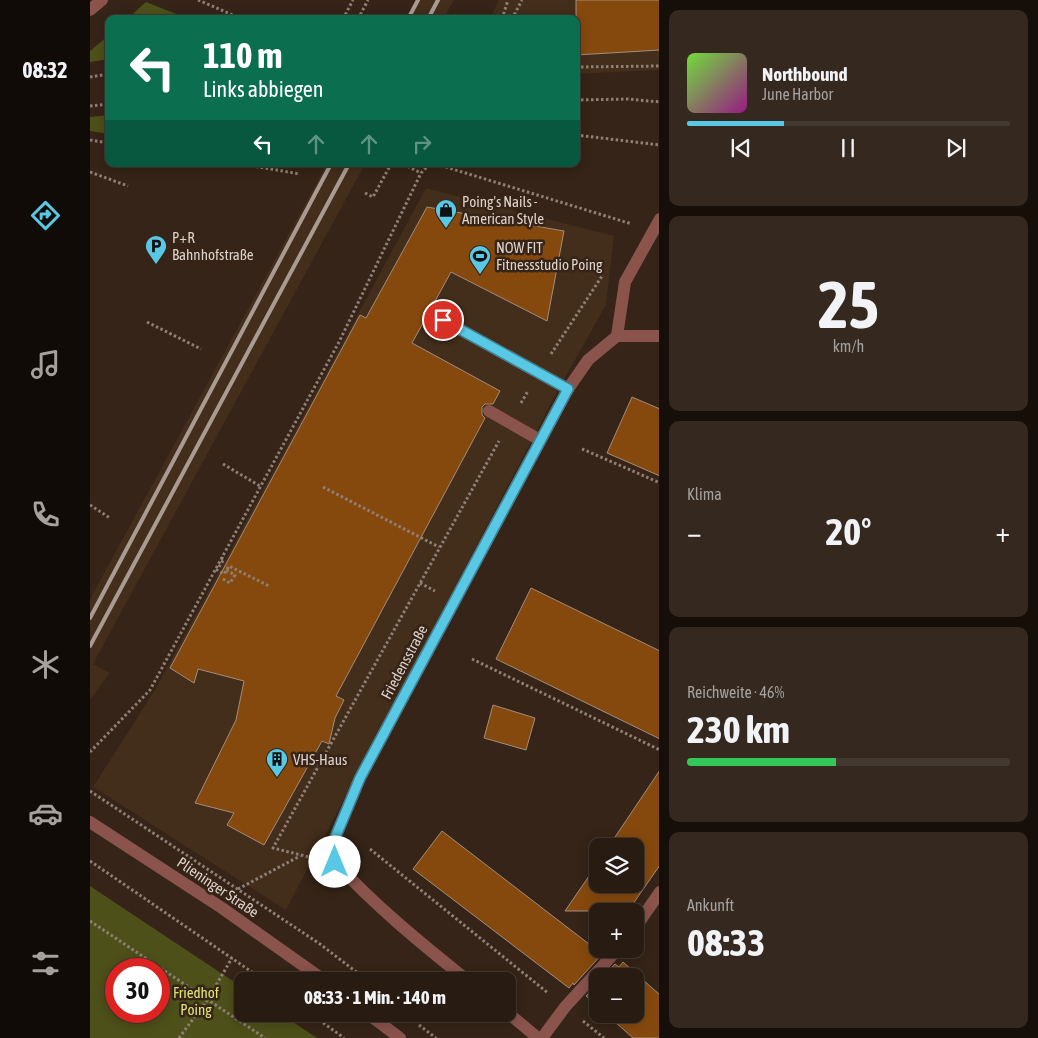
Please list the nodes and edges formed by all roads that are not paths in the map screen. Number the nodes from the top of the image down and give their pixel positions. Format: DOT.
graph roads {
  1 [pos="102,0"];
  2 [pos="90,10"];
  3 [pos="659,219"];
  4 [pos="443,320"];
  5 [pos="617,336"];
  6 [pos="659,336"];
  7 [pos="568,389"];
  8 [pos="489,411"];
  9 [pos="540,440"];
  10 [pos="90,822"];
  11 [pos="659,892"];
  12 [pos="644,914"];
  13 [pos="610,958"];
  14 [pos="312,972"];
  15 [pos="457,972"];
  16 [pos="516,1020"];
  17 [pos="379,1022"];
  18 [pos="400,1038"];
  19 [pos="538,1038"];
  20 [pos="542,1038"];
  1 -- 2 [label="street"];
  3 -- 5 [label="street"];
  4 -- 7 [label="street"];
  5 -- 6 [label="street"];
  5 -- 7 [label="street, Friedensstraße"];
  7 -- 9 [label="street, Friedensstraße"];
  8 -- 9 [label="street"];
  9 -- 15 [label="street, Friedensstraße"];
  10 -- 14 [label="street, Plieninger Straße"];
  11 -- 12 [label="street"];
  13 -- 20 [label="street"];
  16 -- 19 [label="street"];
  17 -- 18 [label="street"];
}
